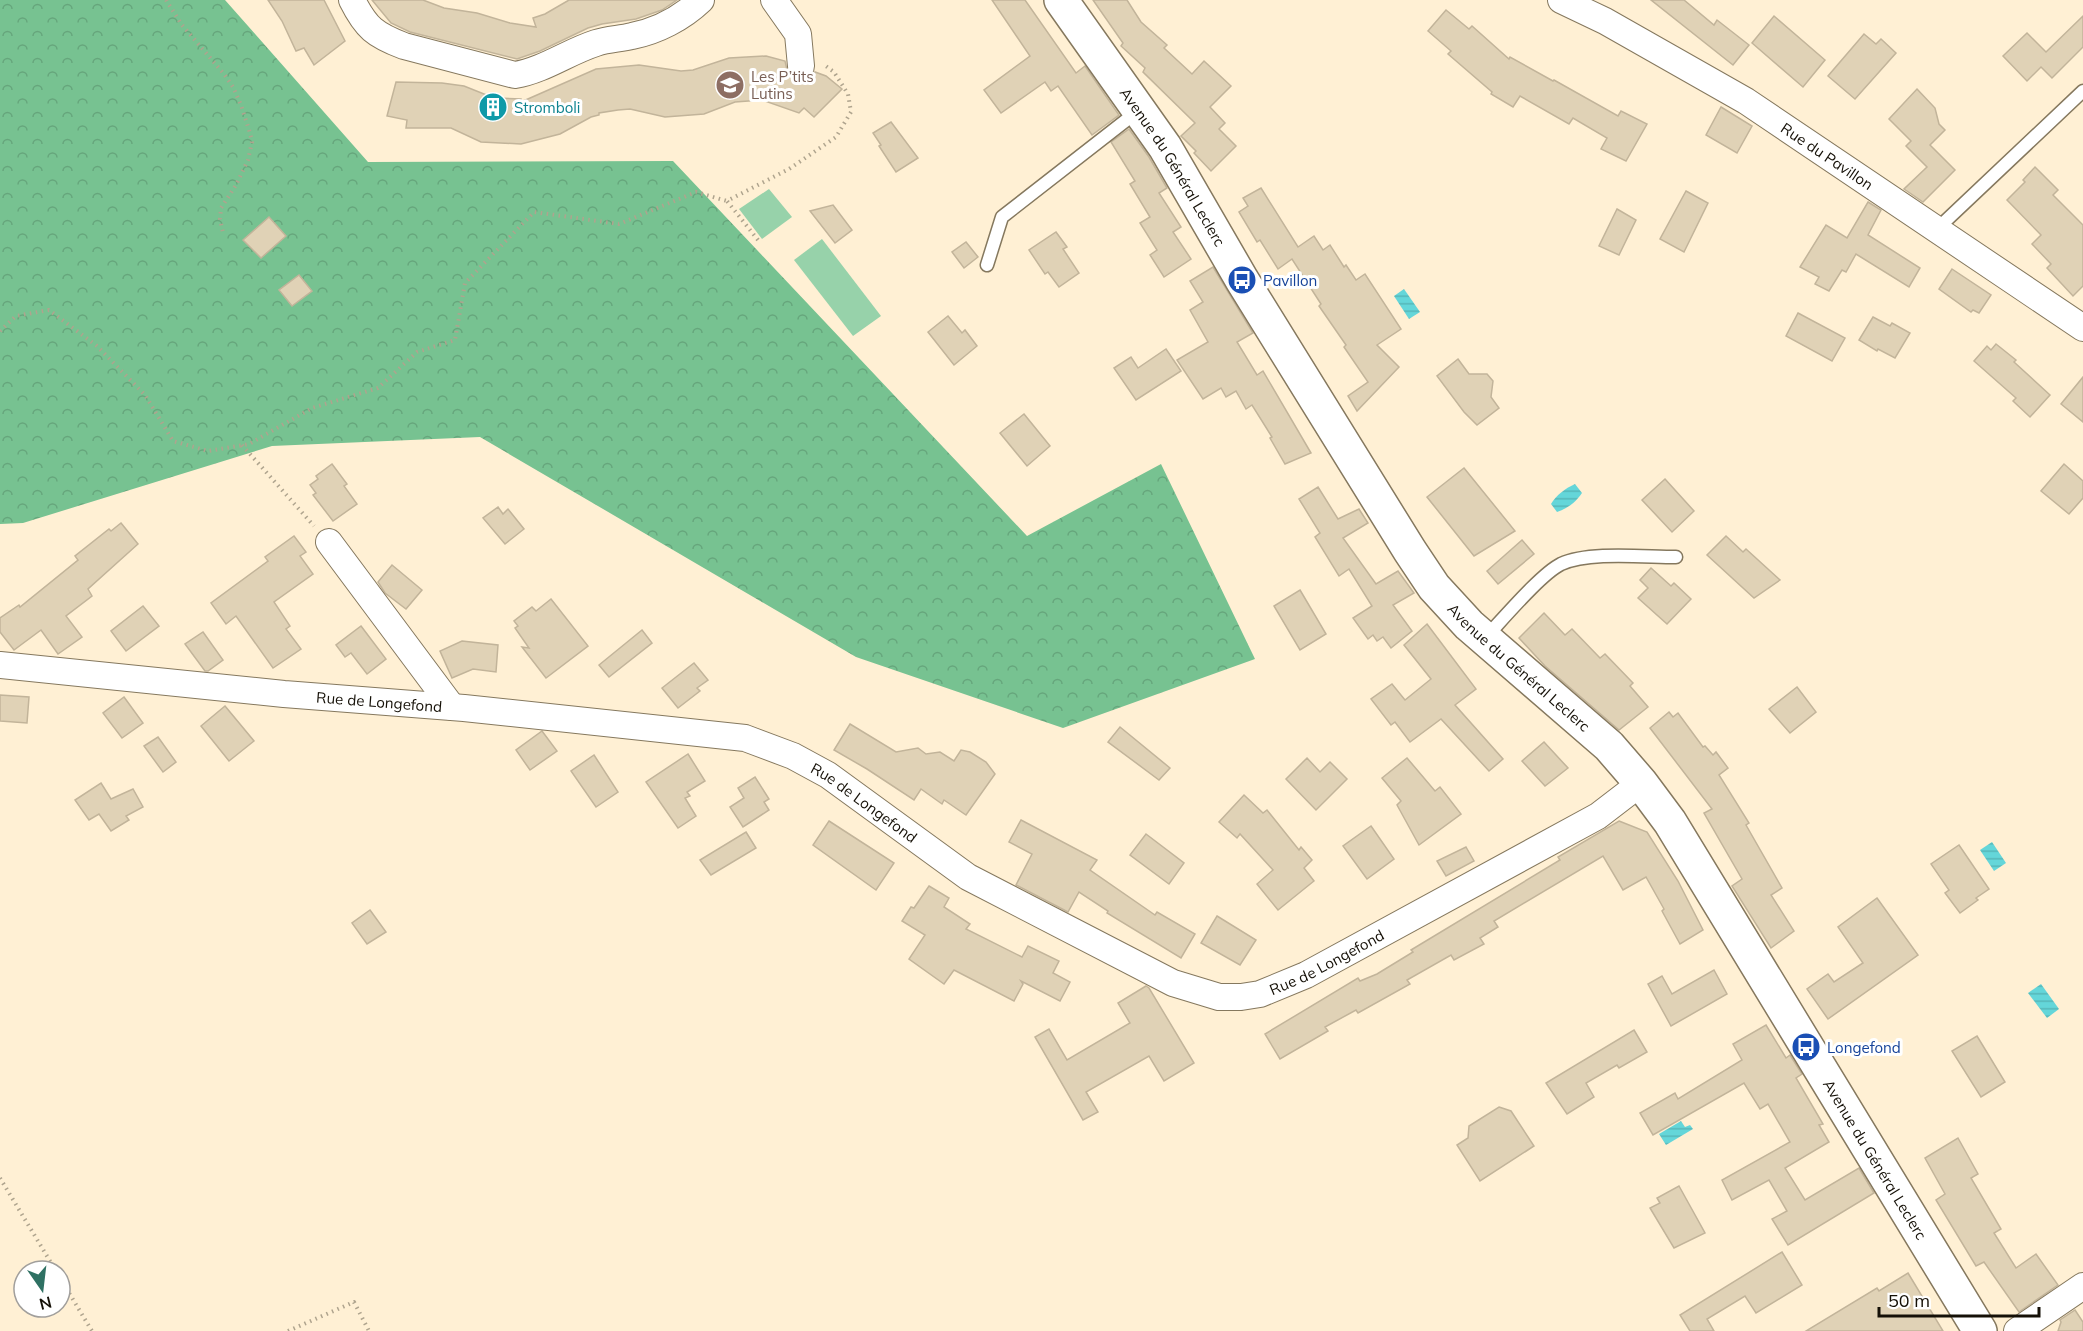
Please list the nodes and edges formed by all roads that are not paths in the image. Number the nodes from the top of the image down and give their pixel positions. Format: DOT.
graph roads {
  1 [pos="352,0"];
  2 [pos="700,0"];
  3 [pos="774,0"];
  4 [pos="1061,0"];
  5 [pos="1561,0"];
  6 [pos="800,56"];
  7 [pos="2083,91"];
  8 [pos="1139,110"];
  9 [pos="1936,230"];
  10 [pos="987,265"];
  11 [pos="2083,328"];
  12 [pos="329,542"];
  13 [pos="1676,556"];
  14 [pos="1484,638"];
  15 [pos="0,665"];
  16 [pos="452,707"];
  17 [pos="1641,783"];
  18 [pos="2083,1286"];
  19 [pos="1980,1331"];
  20 [pos="2017,1331"];
  1 -- 2 [label="street"];
  3 -- 6 [label="street"];
  4 -- 8 [label="main road, Avenue du Général Leclerc"];
  5 -- 9 [label="street, Rue du Pavillon"];
  7 -- 9 [label="lane"];
  8 -- 10 [label="lane"];
  8 -- 14 [label="main road, Avenue du Général Leclerc"];
  9 -- 11 [label="street, Rue du Pavillon"];
  12 -- 16 [label="street"];
  13 -- 14 [label="lane"];
  14 -- 17 [label="main road, Avenue du Général Leclerc"];
  15 -- 16 [label="street, Rue de Longefond"];
  16 -- 17 [label="street, Rue de Longefond"];
  17 -- 19 [label="main road, Avenue du Général Leclerc"];
  18 -- 20 [label="street"];
}
